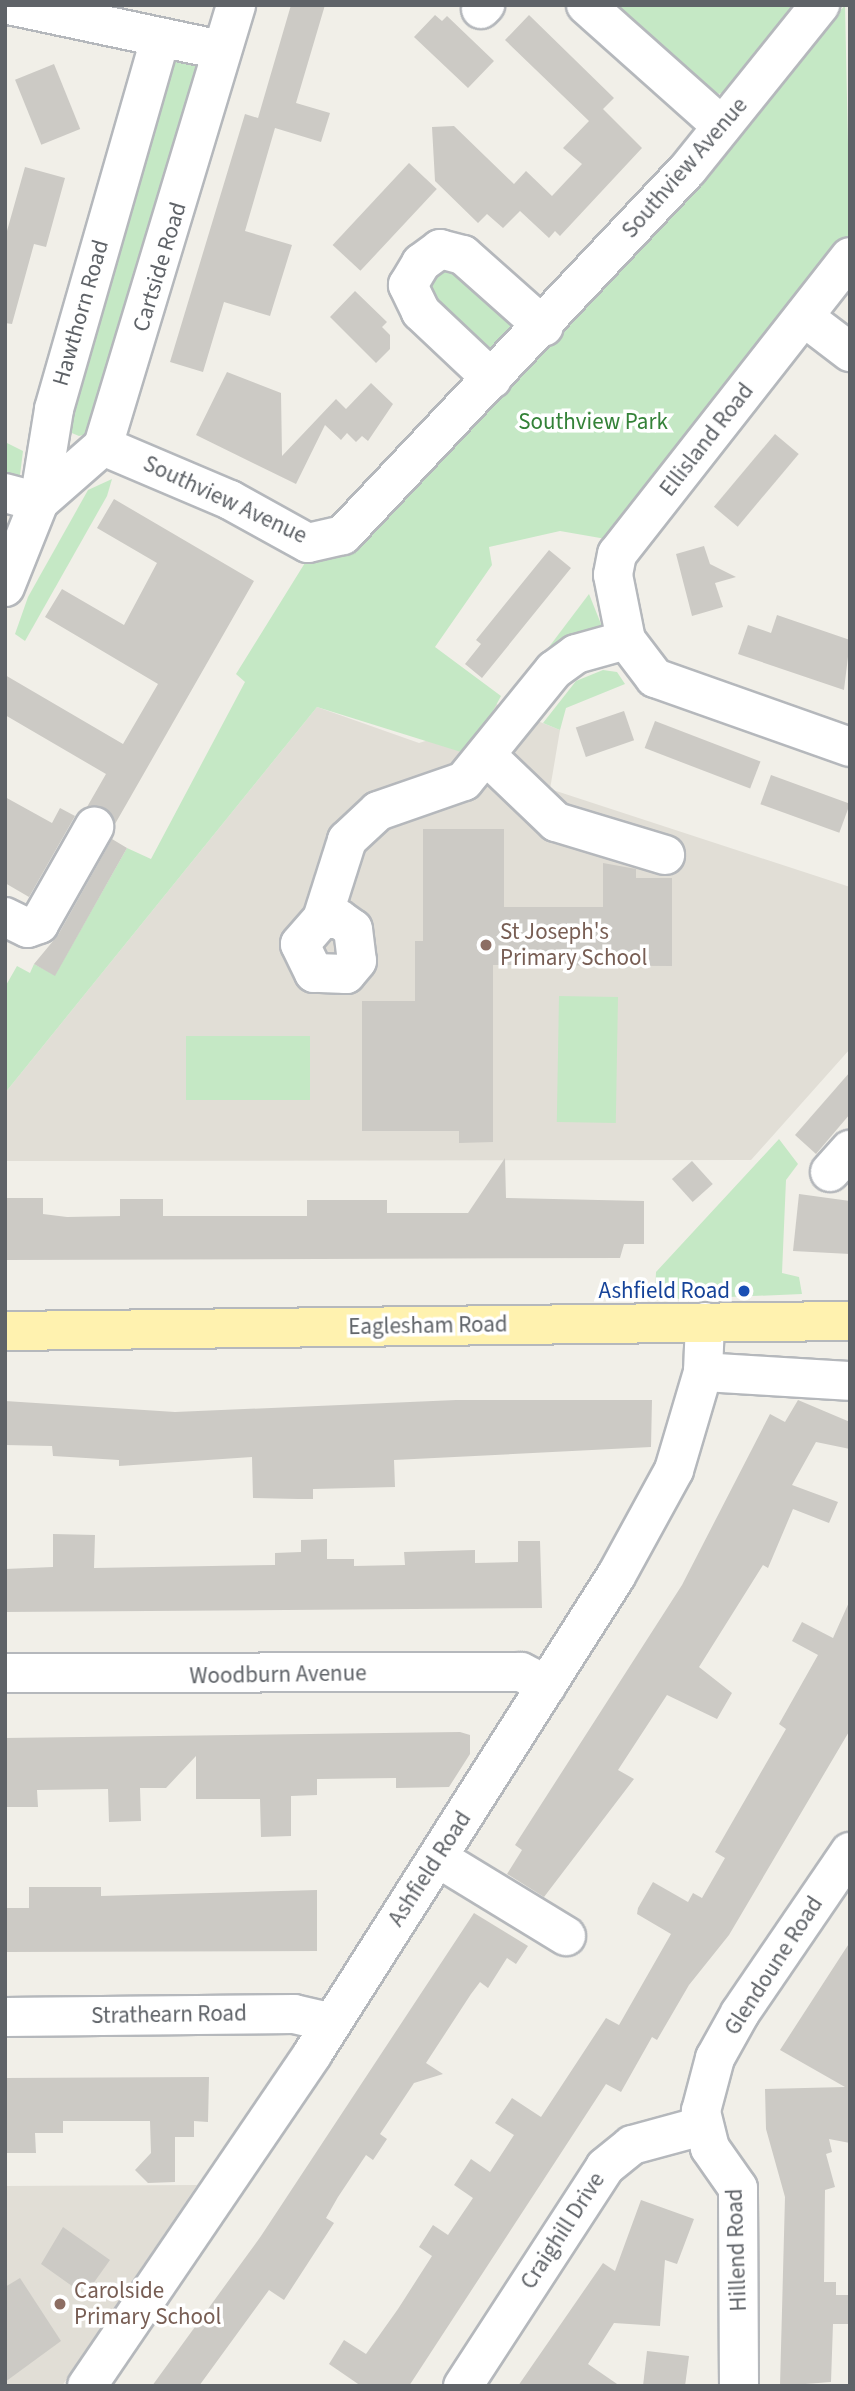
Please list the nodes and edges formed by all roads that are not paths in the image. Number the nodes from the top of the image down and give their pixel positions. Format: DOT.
graph roads {
  1 [pos="9,5"];
  2 [pos="236,5"];
  3 [pos="586,5"];
  4 [pos="820,5"];
  5 [pos="160,39"];
  6 [pos="221,50"];
  7 [pos="722,126"];
  8 [pos="850,257"];
  9 [pos="804,317"];
  10 [pos="544,327"];
  11 [pos="850,352"];
  12 [pos="492,379"];
  13 [pos="103,446"];
  14 [pos="22,498"];
  15 [pos="5,587"];
  16 [pos="626,640"];
  17 [pos="850,747"];
  18 [pos="488,757"];
  19 [pos="94,827"];
  20 [pos="665,855"];
  21 [pos="5,917"];
  22 [pos="322,919"];
  23 [pos="850,1321"];
  24 [pos="705,1322"];
  25 [pos="5,1331"];
  26 [pos="702,1372"];
  27 [pos="850,1381"];
  28 [pos="5,1673"];
  29 [pos="547,1685"];
  30 [pos="850,1852"];
  31 [pos="438,1858"];
  32 [pos="566,1936"];
  33 [pos="5,2017"];
  34 [pos="332,2022"];
  35 [pos="702,2126"];
  36 [pos="88,2386"];
  37 [pos="463,2386"];
  38 [pos="739,2386"];
  1 -- 5 [label="street"];
  2 -- 6 [label="street, Cartside Road"];
  3 -- 7 [label="street"];
  4 -- 7 [label="street, Southview Avenue"];
  5 -- 6 [label="street"];
  5 -- 14 [label="street, Hawthorn Road"];
  6 -- 13 [label="street, Cartside Road"];
  7 -- 10 [label="street, Southview Avenue"];
  8 -- 9 [label="street, Ellisland Road"];
  9 -- 11 [label="street"];
  9 -- 16 [label="street, Ellisland Road"];
  10 -- 12 [label="street, Southview Avenue"];
  10 -- 12 [label="street"];
  12 -- 13 [label="street, Southview Avenue"];
  13 -- 14 [label="street"];
  14 -- 15 [label="street, Hawthorn Road"];
  16 -- 17 [label="street"];
  16 -- 18 [label="street"];
  18 -- 20 [label="street"];
  18 -- 22 [label="street"];
  19 -- 21 [label="street"];
  23 -- 24 [label="main road, Eaglesham Road"];
  24 -- 25 [label="main road, Eaglesham Road"];
  24 -- 26 [label="street, Ashfield Road"];
  26 -- 27 [label="street"];
  26 -- 29 [label="street, Ashfield Road"];
  28 -- 29 [label="street, Woodburn Avenue"];
  29 -- 31 [label="street, Ashfield Road"];
  30 -- 35 [label="street, Glendoune Road"];
  31 -- 32 [label="street"];
  31 -- 34 [label="street, Ashfield Road"];
  33 -- 34 [label="street, Strathearn Road"];
  34 -- 36 [label="street, Ashfield Road"];
  35 -- 37 [label="street, Craighill Drive"];
  35 -- 38 [label="street, Hillend Road"];
}
